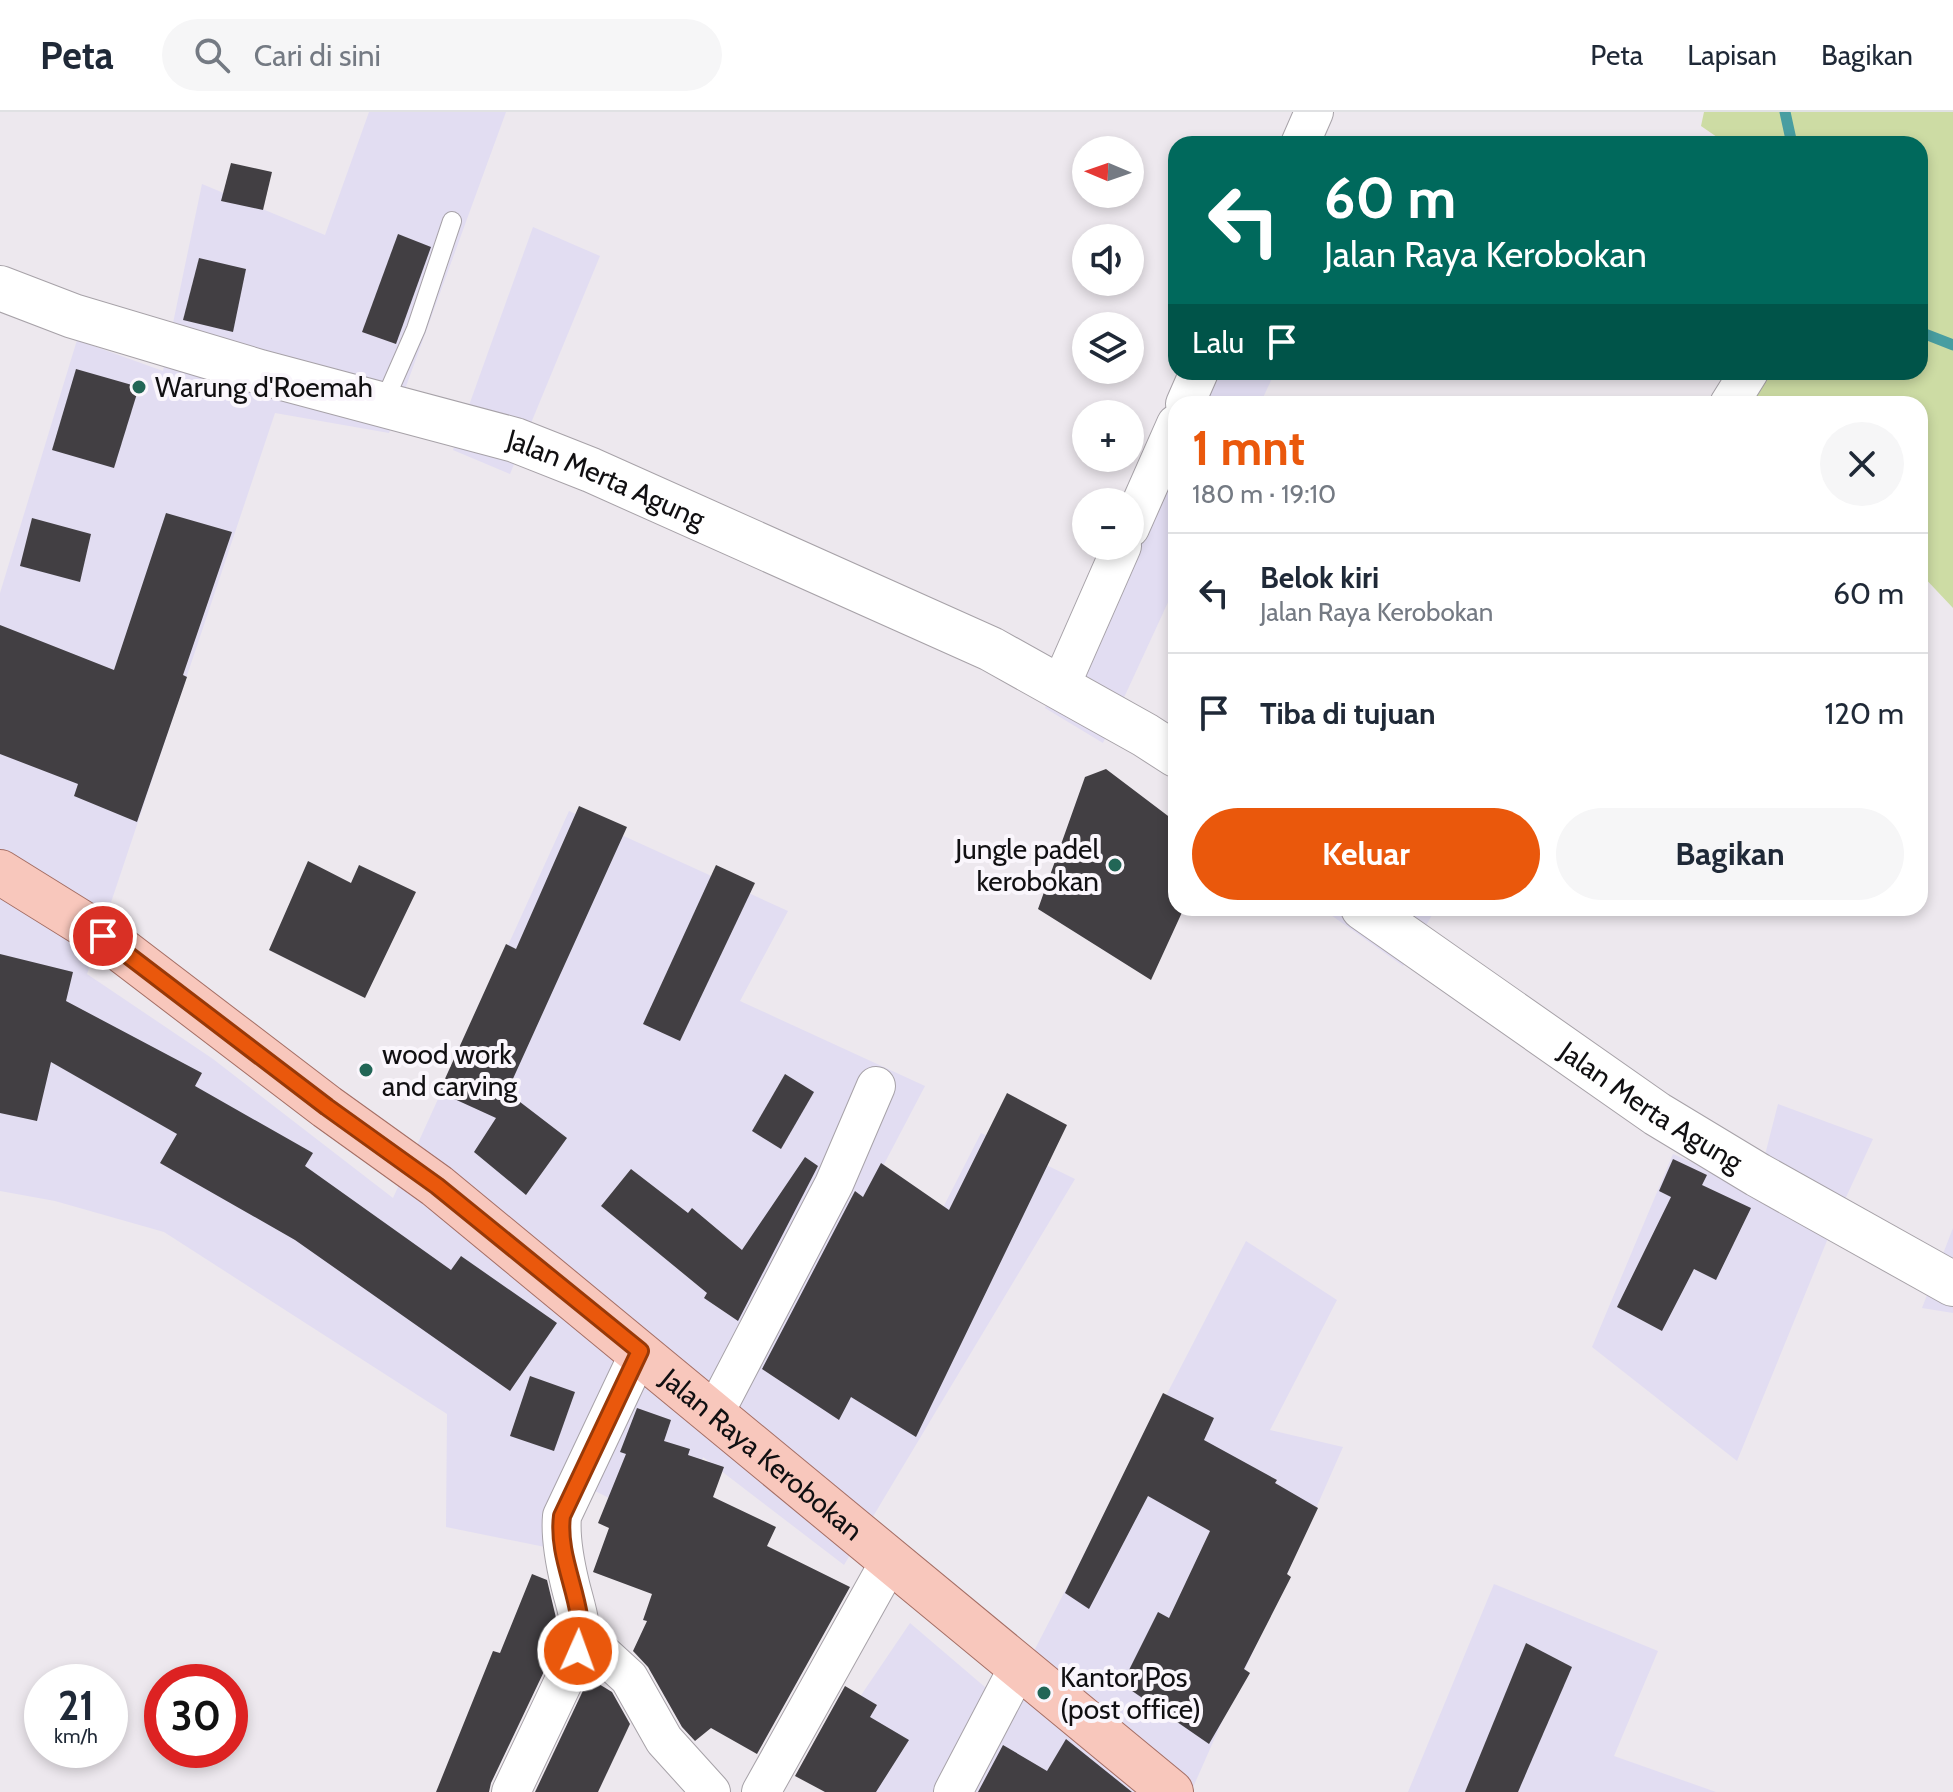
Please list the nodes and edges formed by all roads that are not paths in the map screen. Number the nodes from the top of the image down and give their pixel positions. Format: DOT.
graph roads {
  1 [pos="1314,112"];
  2 [pos="1304,136"];
  3 [pos="452,221"];
  4 [pos="0,288"];
  5 [pos="382,407"];
  6 [pos="1168,442"];
  7 [pos="1144,496"];
  8 [pos="1116,560"];
  9 [pos="1060,687"];
  10 [pos="1168,750"];
  11 [pos="0,872"];
  12 [pos="1389,916"];
  13 [pos="876,1086"];
  14 [pos="1953,1284"];
  15 [pos="640,1351"];
  16 [pos="714,1414"];
  17 [pos="891,1559"];
  18 [pos="582,1635"];
  19 [pos="1019,1666"];
  20 [pos="511,1792"];
  21 [pos="711,1792"];
  22 [pos="761,1792"];
  23 [pos="953,1792"];
  24 [pos="1171,1792"];
  1 -- 2 [label="street"];
  3 -- 5 [label="lane"];
  4 -- 5 [label="street, Jalan Merta Agung"];
  5 -- 9 [label="street, Jalan Merta Agung"];
  6 -- 7 [label="street"];
  8 -- 9 [label="street"];
  9 -- 10 [label="street, Jalan Merta Agung"];
  11 -- 15 [label="main road, Jalan Raya Kerobokan"];
  12 -- 14 [label="street, Jalan Merta Agung"];
  13 -- 16 [label="street"];
  15 -- 16 [label="main road, Jalan Raya Kerobokan"];
  15 -- 18 [label="street"];
  16 -- 17 [label="main road, Jalan Raya Kerobokan"];
  17 -- 19 [label="main road, Jalan Raya Kerobokan"];
  17 -- 22 [label="street"];
  18 -- 20 [label="street"];
  18 -- 21 [label="street"];
  19 -- 23 [label="street"];
  19 -- 24 [label="main road, Jalan Raya Kerobokan"];
}
